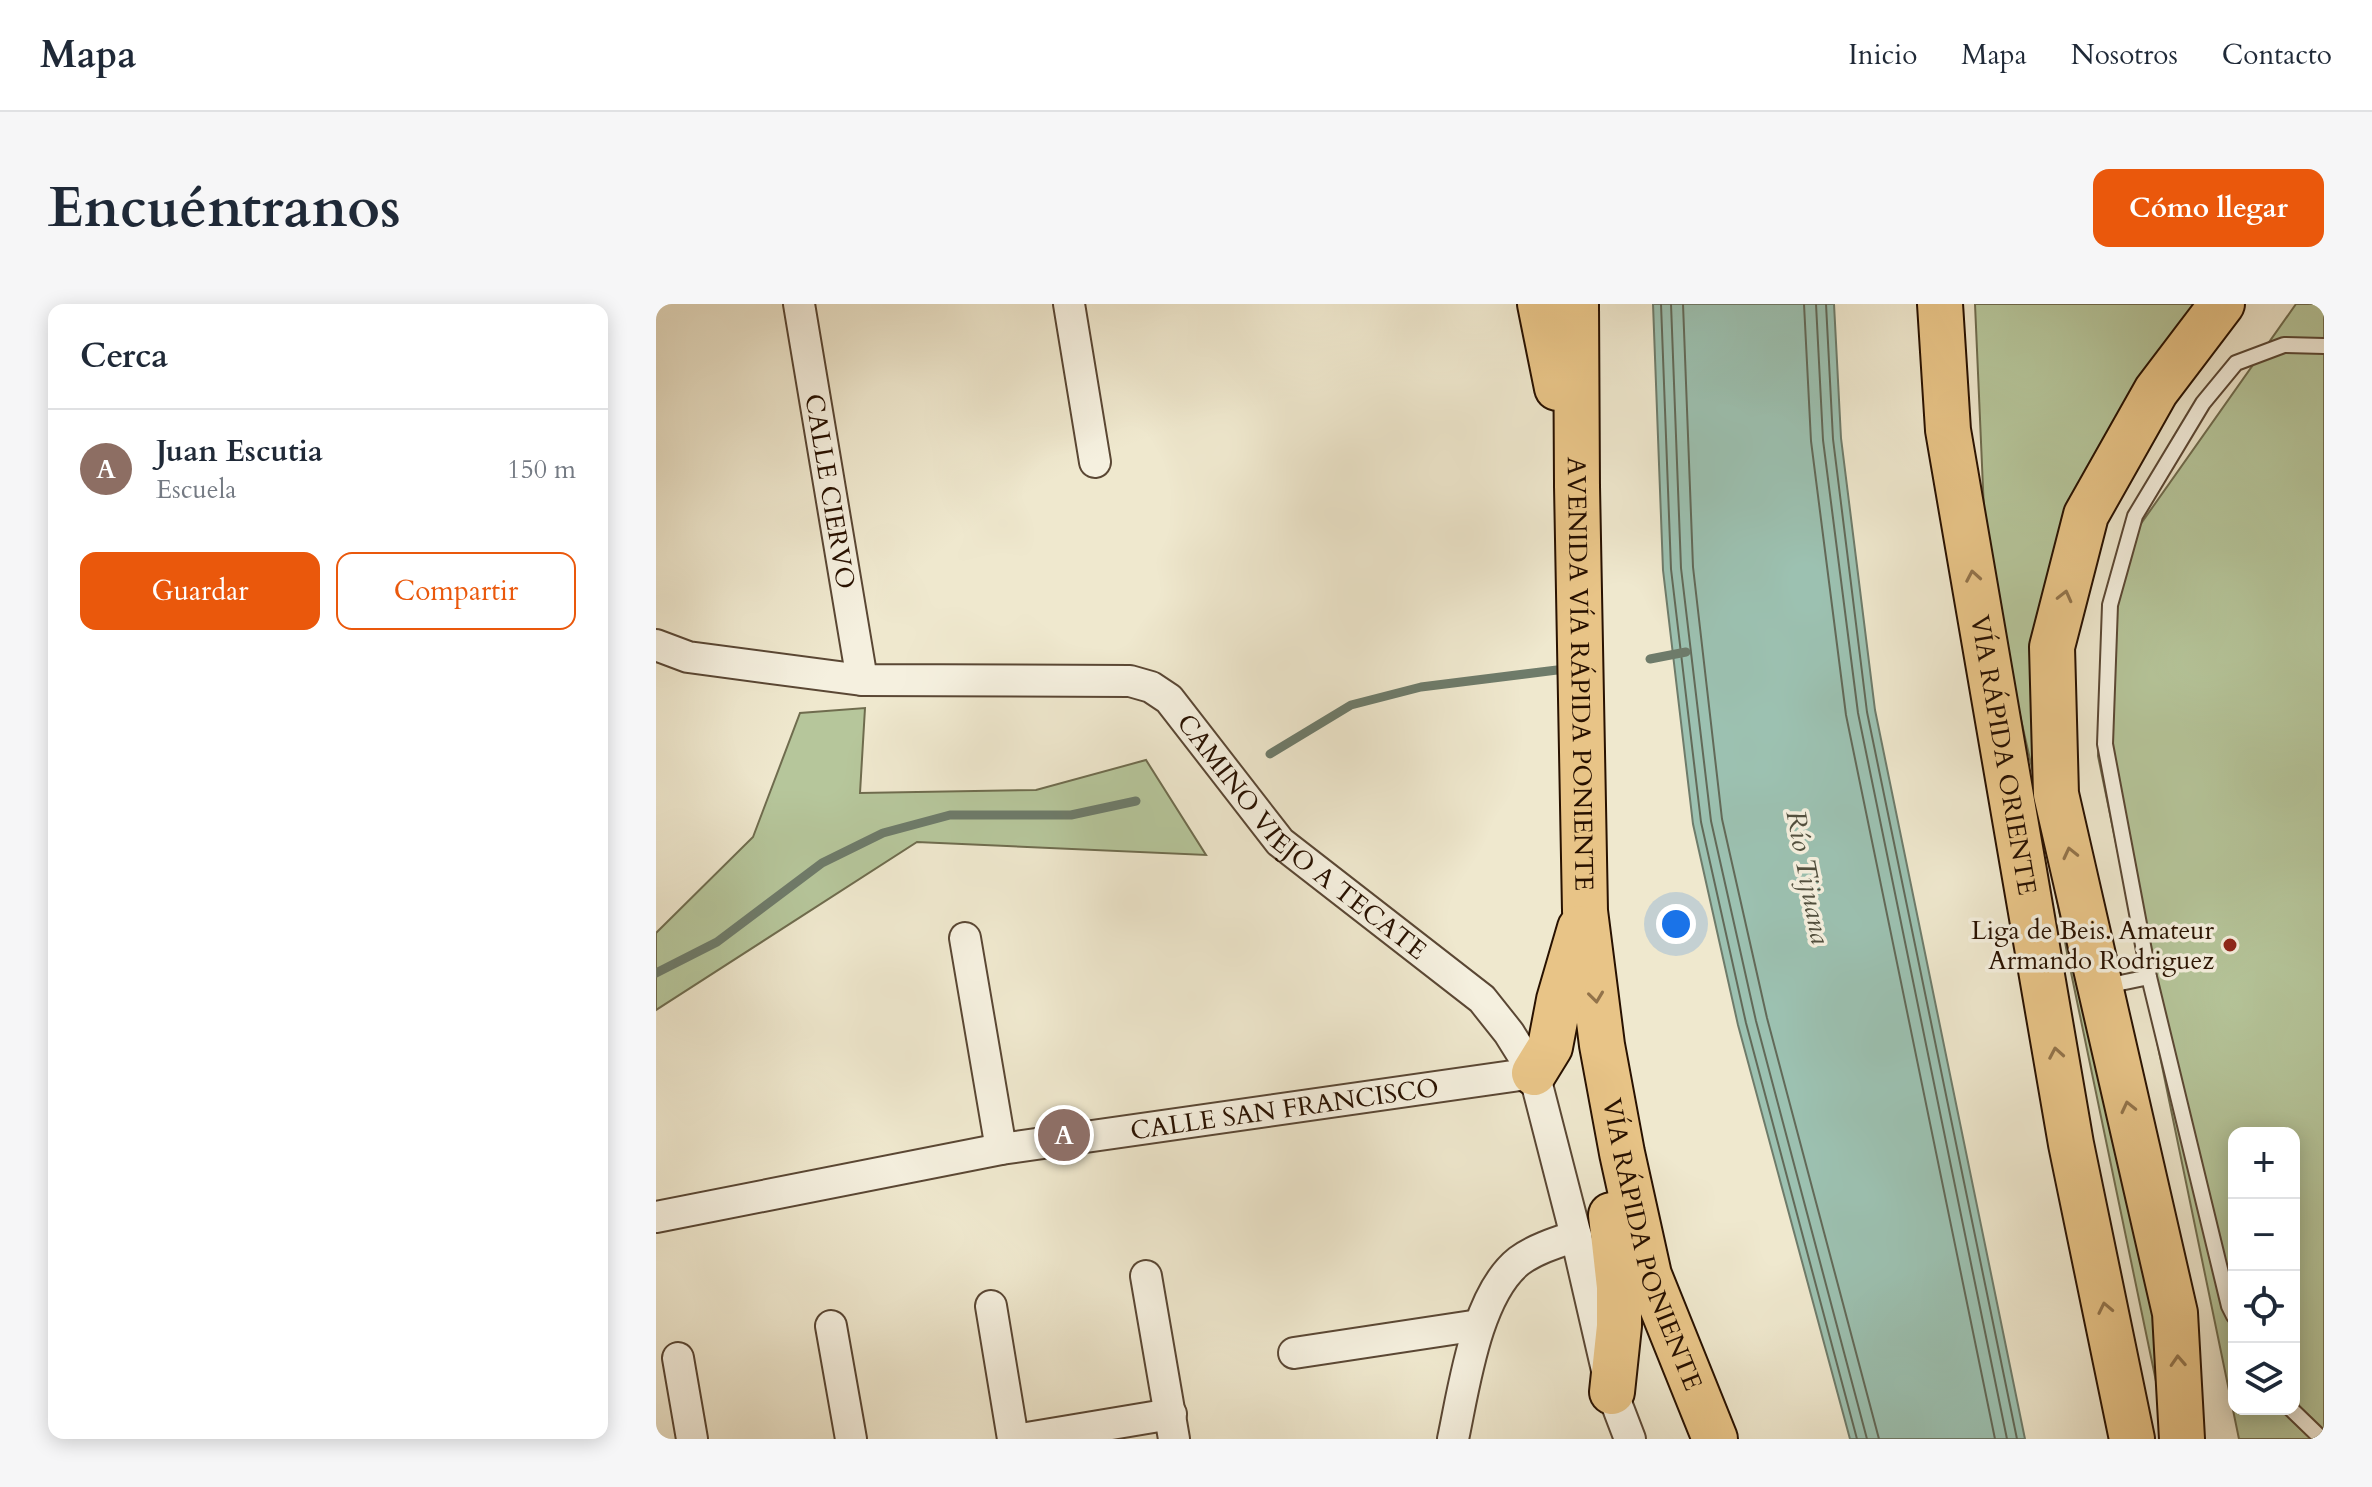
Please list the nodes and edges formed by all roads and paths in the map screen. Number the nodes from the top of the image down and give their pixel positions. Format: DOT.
graph roads {
  1 [pos="799,304"];
  2 [pos="1069,304"];
  3 [pos="1540,304"];
  4 [pos="1576,304"];
  5 [pos="1940,304"];
  6 [pos="2222,304"];
  7 [pos="2324,346"];
  8 [pos="1095,462"];
  9 [pos="1577,486"];
  10 [pos="656,645"];
  11 [pos="862,680"];
  12 [pos="1585,911"];
  13 [pos="965,938"];
  14 [pos="2149,977"];
  15 [pos="2100,987"];
  16 [pos="1602,1045"];
  17 [pos="1534,1073"];
  18 [pos="1001,1149"];
  19 [pos="656,1217"];
  20 [pos="1576,1236"];
  21 [pos="1146,1276"];
  22 [pos="2228,1299"];
  23 [pos="991,1306"];
  24 [pos="1479,1325"];
  25 [pos="831,1326"];
  26 [pos="1294,1353"];
  27 [pos="678,1358"];
  28 [pos="1612,1392"];
  29 [pos="2297,1415"];
  30 [pos="1172,1426"];
  31 [pos="2320,1437"];
  32 [pos="692,1439"];
  33 [pos="851,1439"];
  34 [pos="1013,1439"];
  35 [pos="1021,1439"];
  36 [pos="1453,1439"];
  37 [pos="1630,1439"];
  38 [pos="1715,1439"];
  39 [pos="2132,1439"];
  40 [pos="2182,1439"];
  1 -- 11 [label="street, CALLE CIERVO"];
  2 -- 8 [label="street"];
  3 -- 9 [label="highway"];
  4 -- 9 [label="highway, AVENIDA VÍA RÁPIDA PONIENTE"];
  39 -- 5 [label="highway, VÍA RÁPIDA ORIENTE, one-way"];
  15 -- 6 [label="highway, one-way"];
  7 -- 14 [label="lane"];
  9 -- 12 [label="highway, AVENIDA VÍA RÁPIDA PONIENTE"];
  10 -- 11 [label="street, CAMINO VIEJO A TECATE"];
  11 -- 17 [label="street, CAMINO VIEJO A TECATE"];
  12 -- 16 [label="highway, AVENIDA VÍA RÁPIDA PONIENTE, one-way"];
  12 -- 17 [label="highway"];
  13 -- 18 [label="street"];
  14 -- 15 [label="lane"];
  14 -- 22 [label="lane"];
  40 -- 15 [label="highway, one-way"];
  16 -- 28 [label="highway"];
  16 -- 38 [label="highway, VÍA RÁPIDA PONIENTE"];
  17 -- 18 [label="street, CALLE SAN FRANCISCO"];
  17 -- 20 [label="street, CAMINO VIEJO A TECATE"];
  18 -- 19 [label="street, CALLE SAN FRANCISCO"];
  20 -- 24 [label="street"];
  20 -- 28 [label="street, CAMINO VIEJO A TECATE"];
  21 -- 30 [label="street"];
  23 -- 34 [label="street"];
  24 -- 26 [label="street"];
  24 -- 36 [label="street"];
  25 -- 33 [label="street"];
  27 -- 32 [label="street"];
  28 -- 37 [label="street, CAMINO VIEJO A TECATE"];
  29 -- 31 [label="lane"];
  30 -- 35 [label="street"];
}
